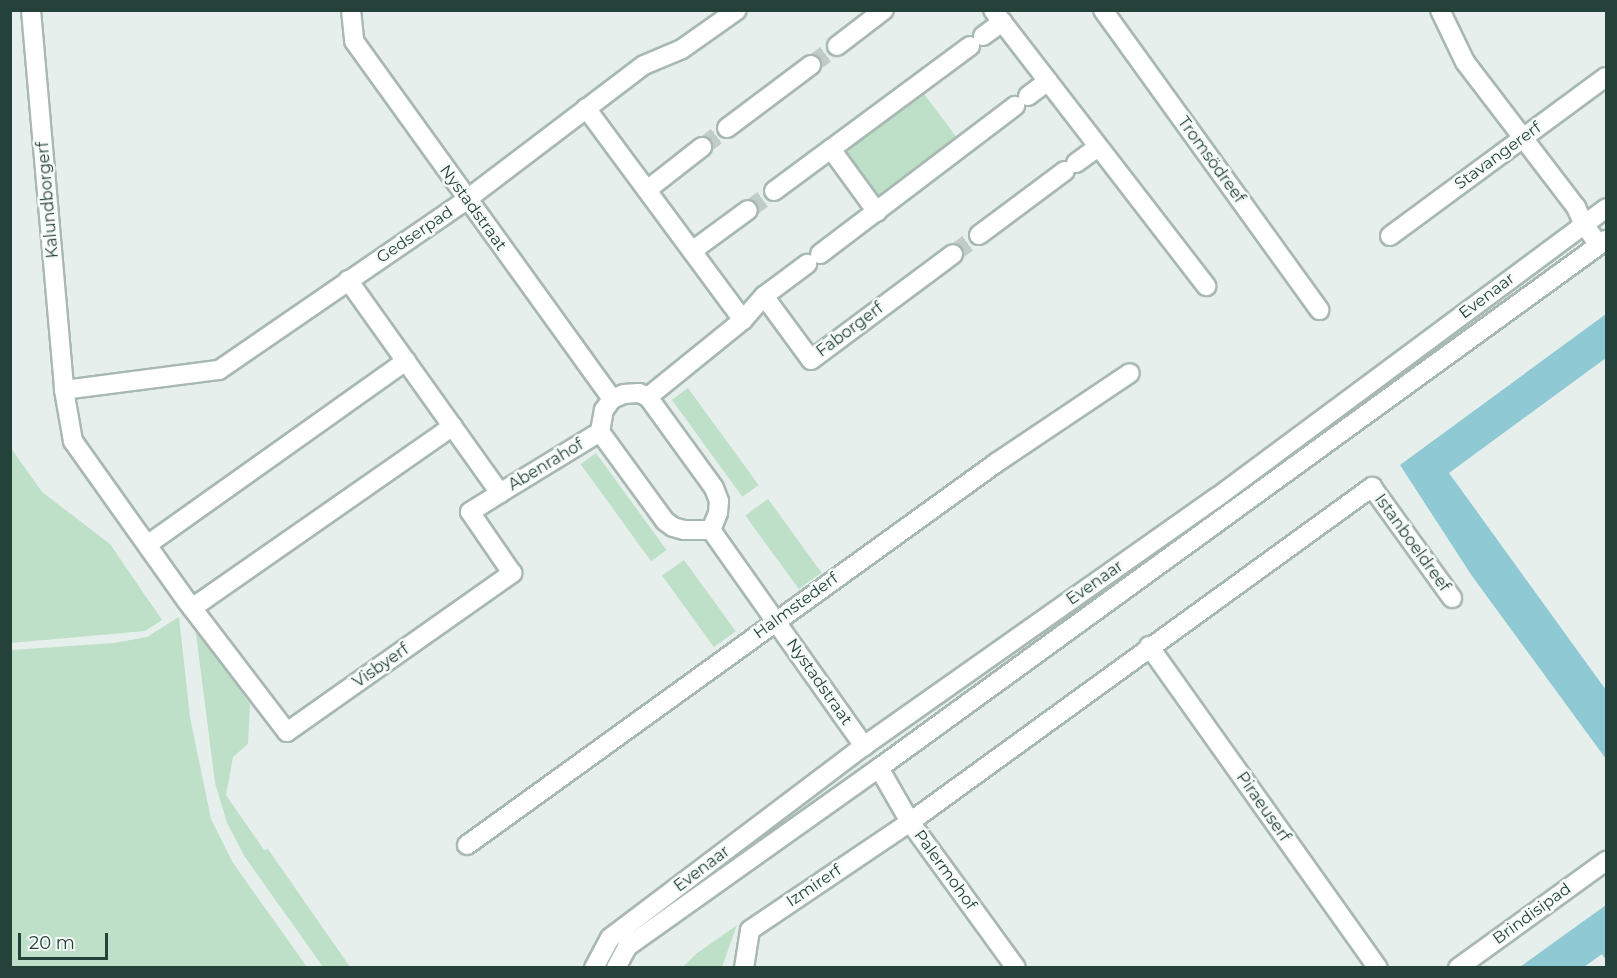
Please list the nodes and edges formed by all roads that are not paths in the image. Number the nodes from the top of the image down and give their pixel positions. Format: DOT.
graph roads {
  1 [pos="31,10"];
  2 [pos="351,10"];
  3 [pos="736,10"];
  4 [pos="884,10"];
  5 [pos="1103,10"];
  6 [pos="1440,10"];
  7 [pos="998,16"];
  8 [pos="837,46"];
  9 [pos="811,65"];
  10 [pos="1606,77"];
  11 [pos="1048,81"];
  12 [pos="586,108"];
  13 [pos="727,128"];
  14 [pos="1521,138"];
  15 [pos="702,147"];
  16 [pos="1098,147"];
  17 [pos="831,149"];
  18 [pos="646,190"];
  19 [pos="774,191"];
  20 [pos="466,200"];
  21 [pos="1606,208"];
  22 [pos="748,210"];
  23 [pos="877,212"];
  24 [pos="1580,215"];
  25 [pos="978,235"];
  26 [pos="1390,236"];
  27 [pos="1603,242"];
  28 [pos="692,251"];
  29 [pos="953,254"];
  30 [pos="348,280"];
  31 [pos="1206,286"];
  32 [pos="764,296"];
  33 [pos="1319,310"];
  34 [pos="743,320"];
  35 [pos="406,361"];
  36 [pos="1130,373"];
  37 [pos="64,390"];
  38 [pos="648,397"];
  39 [pos="612,399"];
  40 [pos="453,426"];
  41 [pos="600,432"];
  42 [pos="500,493"];
  43 [pos="711,530"];
  44 [pos="147,545"];
  45 [pos="1452,598"];
  46 [pos="189,604"];
  47 [pos="776,621"];
  48 [pos="1149,646"];
  49 [pos="864,746"];
  50 [pos="879,768"];
  51 [pos="910,822"];
  52 [pos="467,845"];
  53 [pos="1606,861"];
  54 [pos="594,968"];
  55 [pos="616,968"];
  56 [pos="744,968"];
  57 [pos="1016,968"];
  58 [pos="1378,968"];
  59 [pos="1458,968"];
  1 -- 37 [label="street, Kalundborgerf"];
  2 -- 20 [label="street, Nystadstraat"];
  3 -- 12 [label="street, Gedserpad"];
  4 -- 8 [label="street"];
  5 -- 33 [label="street, Tromsödreef"];
  6 -- 14 [label="street"];
  7 -- 11 [label="street"];
  7 -- 17 [label="street"];
  9 -- 13 [label="street"];
  10 -- 14 [label="street, Stavangererf"];
  11 -- 16 [label="street"];
  11 -- 23 [label="street"];
  12 -- 18 [label="street"];
  12 -- 20 [label="street, Gedserpad"];
  14 -- 24 [label="street"];
  14 -- 26 [label="street, Stavangererf"];
  15 -- 18 [label="street"];
  16 -- 25 [label="street"];
  16 -- 31 [label="street"];
  17 -- 19 [label="street"];
  17 -- 23 [label="street"];
  18 -- 28 [label="street"];
  20 -- 30 [label="street, Gedserpad"];
  20 -- 39 [label="street, Nystadstraat"];
  21 -- 24 [label="street, Evenaar"];
  22 -- 28 [label="street"];
  23 -- 32 [label="street"];
  24 -- 27 [label="street"];
  24 -- 49 [label="street, Evenaar"];
  27 -- 50 [label="street, Evenaar"];
  28 -- 34 [label="street"];
  29 -- 32 [label="street, Faborgerf"];
  30 -- 35 [label="street, Abenrahof"];
  30 -- 37 [label="street, Gedserpad"];
  32 -- 34 [label="street"];
  34 -- 38 [label="street"];
  35 -- 40 [label="street, Abenrahof"];
  35 -- 44 [label="street"];
  36 -- 47 [label="street, Halmstederf"];
  37 -- 44 [label="street, Visbyerf"];
  38 -- 39 [label="street"];
  38 -- 43 [label="street"];
  39 -- 41 [label="street"];
  40 -- 42 [label="street, Abenrahof"];
  40 -- 46 [label="street"];
  41 -- 42 [label="street, Abenrahof"];
  41 -- 43 [label="street"];
  42 -- 46 [label="street, Visbyerf"];
  43 -- 47 [label="street, Nystadstraat"];
  44 -- 46 [label="street, Visbyerf"];
  45 -- 48 [label="street, Istanboeldreef"];
  47 -- 49 [label="street, Nystadstraat"];
  47 -- 52 [label="street, Halmstederf"];
  48 -- 51 [label="street"];
  48 -- 58 [label="street, Piraeuserf"];
  49 -- 50 [label="street, Nystadstraat"];
  49 -- 54 [label="street, Evenaar"];
  50 -- 51 [label="street, Palermohof"];
  50 -- 55 [label="street, Evenaar"];
  51 -- 56 [label="street, Izmirerf"];
  51 -- 57 [label="street, Palermohof"];
  53 -- 59 [label="street, Brindisipad"];
}
